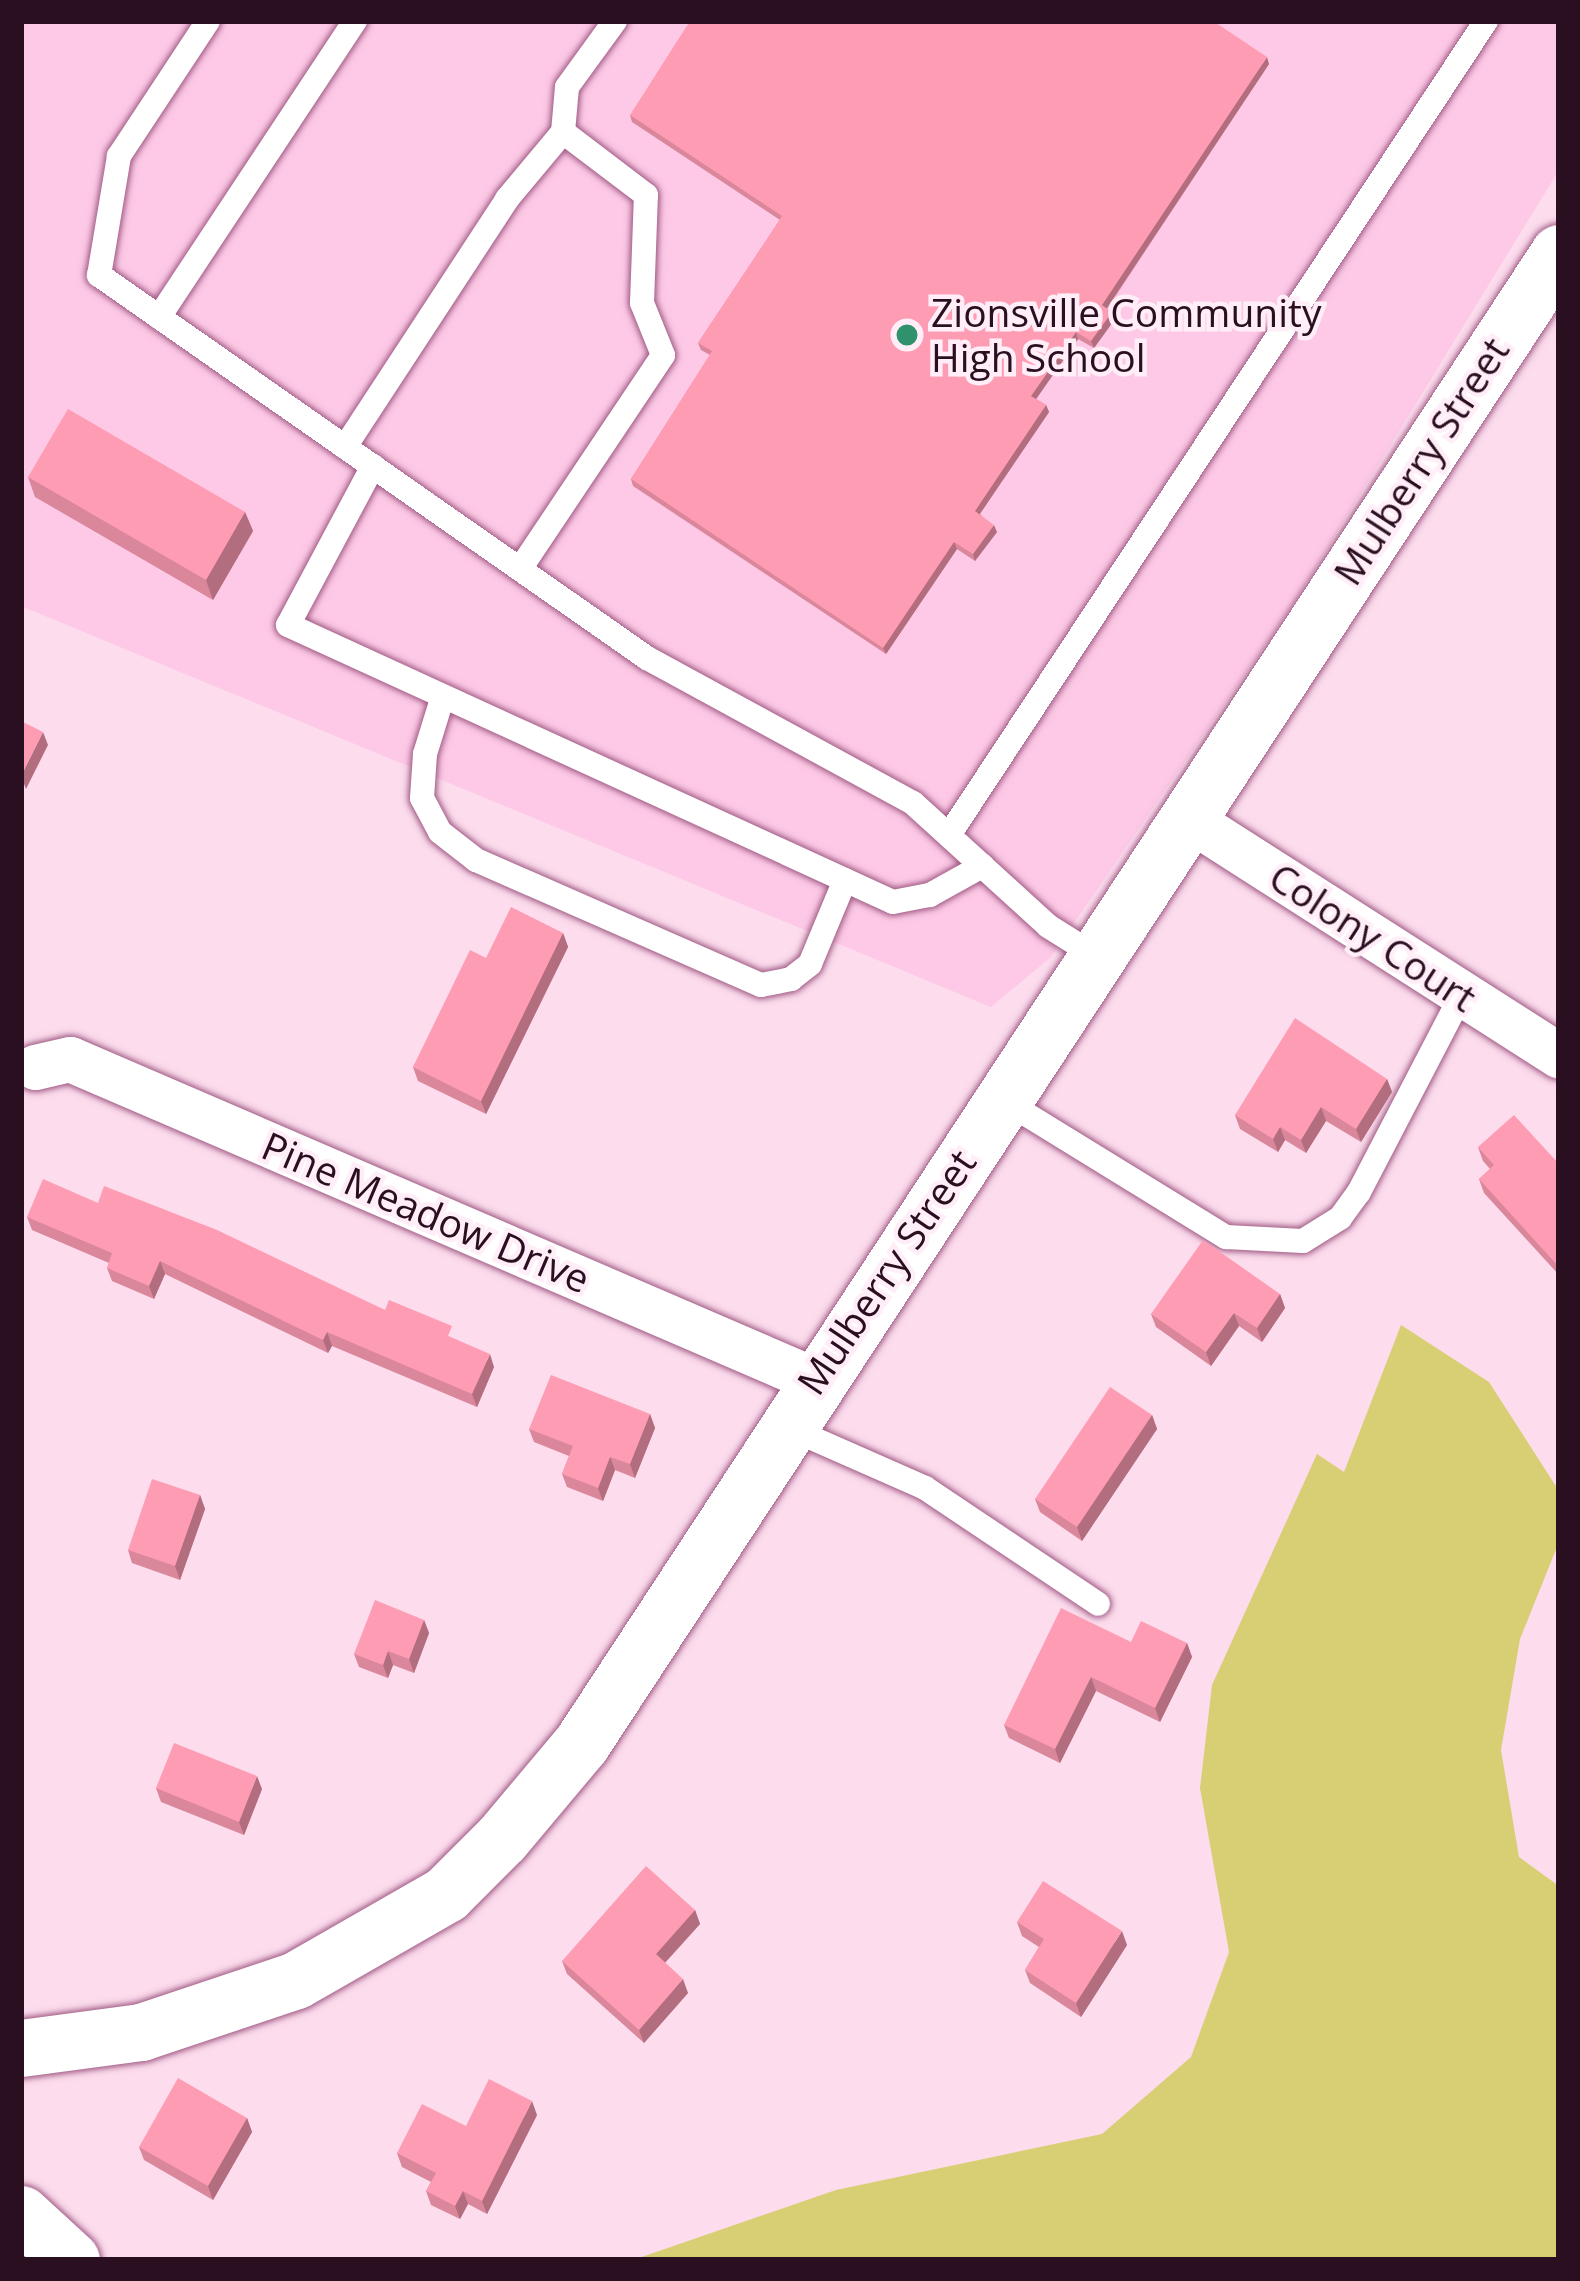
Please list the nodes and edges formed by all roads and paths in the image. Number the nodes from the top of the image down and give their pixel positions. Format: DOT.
graph roads {
  1 [pos="208,21"];
  2 [pos="356,21"];
  3 [pos="615,21"];
  4 [pos="1486,21"];
  5 [pos="563,132"];
  6 [pos="1559,253"];
  7 [pos="159,317"];
  8 [pos="345,447"];
  9 [pos="373,466"];
  10 [pos="520,569"];
  11 [pos="442,699"];
  12 [pos="1186,817"];
  13 [pos="949,835"];
  14 [pos="982,866"];
  15 [pos="845,880"];
  16 [pos="1096,956"];
  17 [pos="1462,994"];
  18 [pos="1559,1056"];
  19 [pos="35,1067"];
  20 [pos="1001,1099"];
  21 [pos="800,1403"];
  22 [pos="1098,1604"];
  23 [pos="21,2048"];
  24 [pos="21,2214"];
  25 [pos="71,2260"];
  1 -- 7 [label="lane"];
  2 -- 7 [label="lane"];
  3 -- 5 [label="lane"];
  4 -- 13 [label="lane"];
  5 -- 8 [label="lane"];
  5 -- 10 [label="lane"];
  6 -- 12 [label="street, Mulberry Street"];
  7 -- 8 [label="lane"];
  8 -- 9 [label="lane"];
  9 -- 10 [label="lane"];
  9 -- 11 [label="lane"];
  10 -- 13 [label="lane"];
  11 -- 15 [label="lane"];
  11 -- 15 [label="lane"];
  12 -- 16 [label="street, Mulberry Street"];
  12 -- 17 [label="street, Colony Court"];
  13 -- 14 [label="lane"];
  14 -- 15 [label="lane"];
  14 -- 16 [label="lane"];
  16 -- 20 [label="street, Mulberry Street"];
  17 -- 18 [label="street, Colony Court"];
  17 -- 20 [label="lane"];
  19 -- 21 [label="street, Pine Meadow Drive"];
  20 -- 21 [label="street, Mulberry Street"];
  21 -- 22 [label="lane"];
  21 -- 23 [label="street, Mulberry Street"];
  24 -- 25 [label="street"];
}
